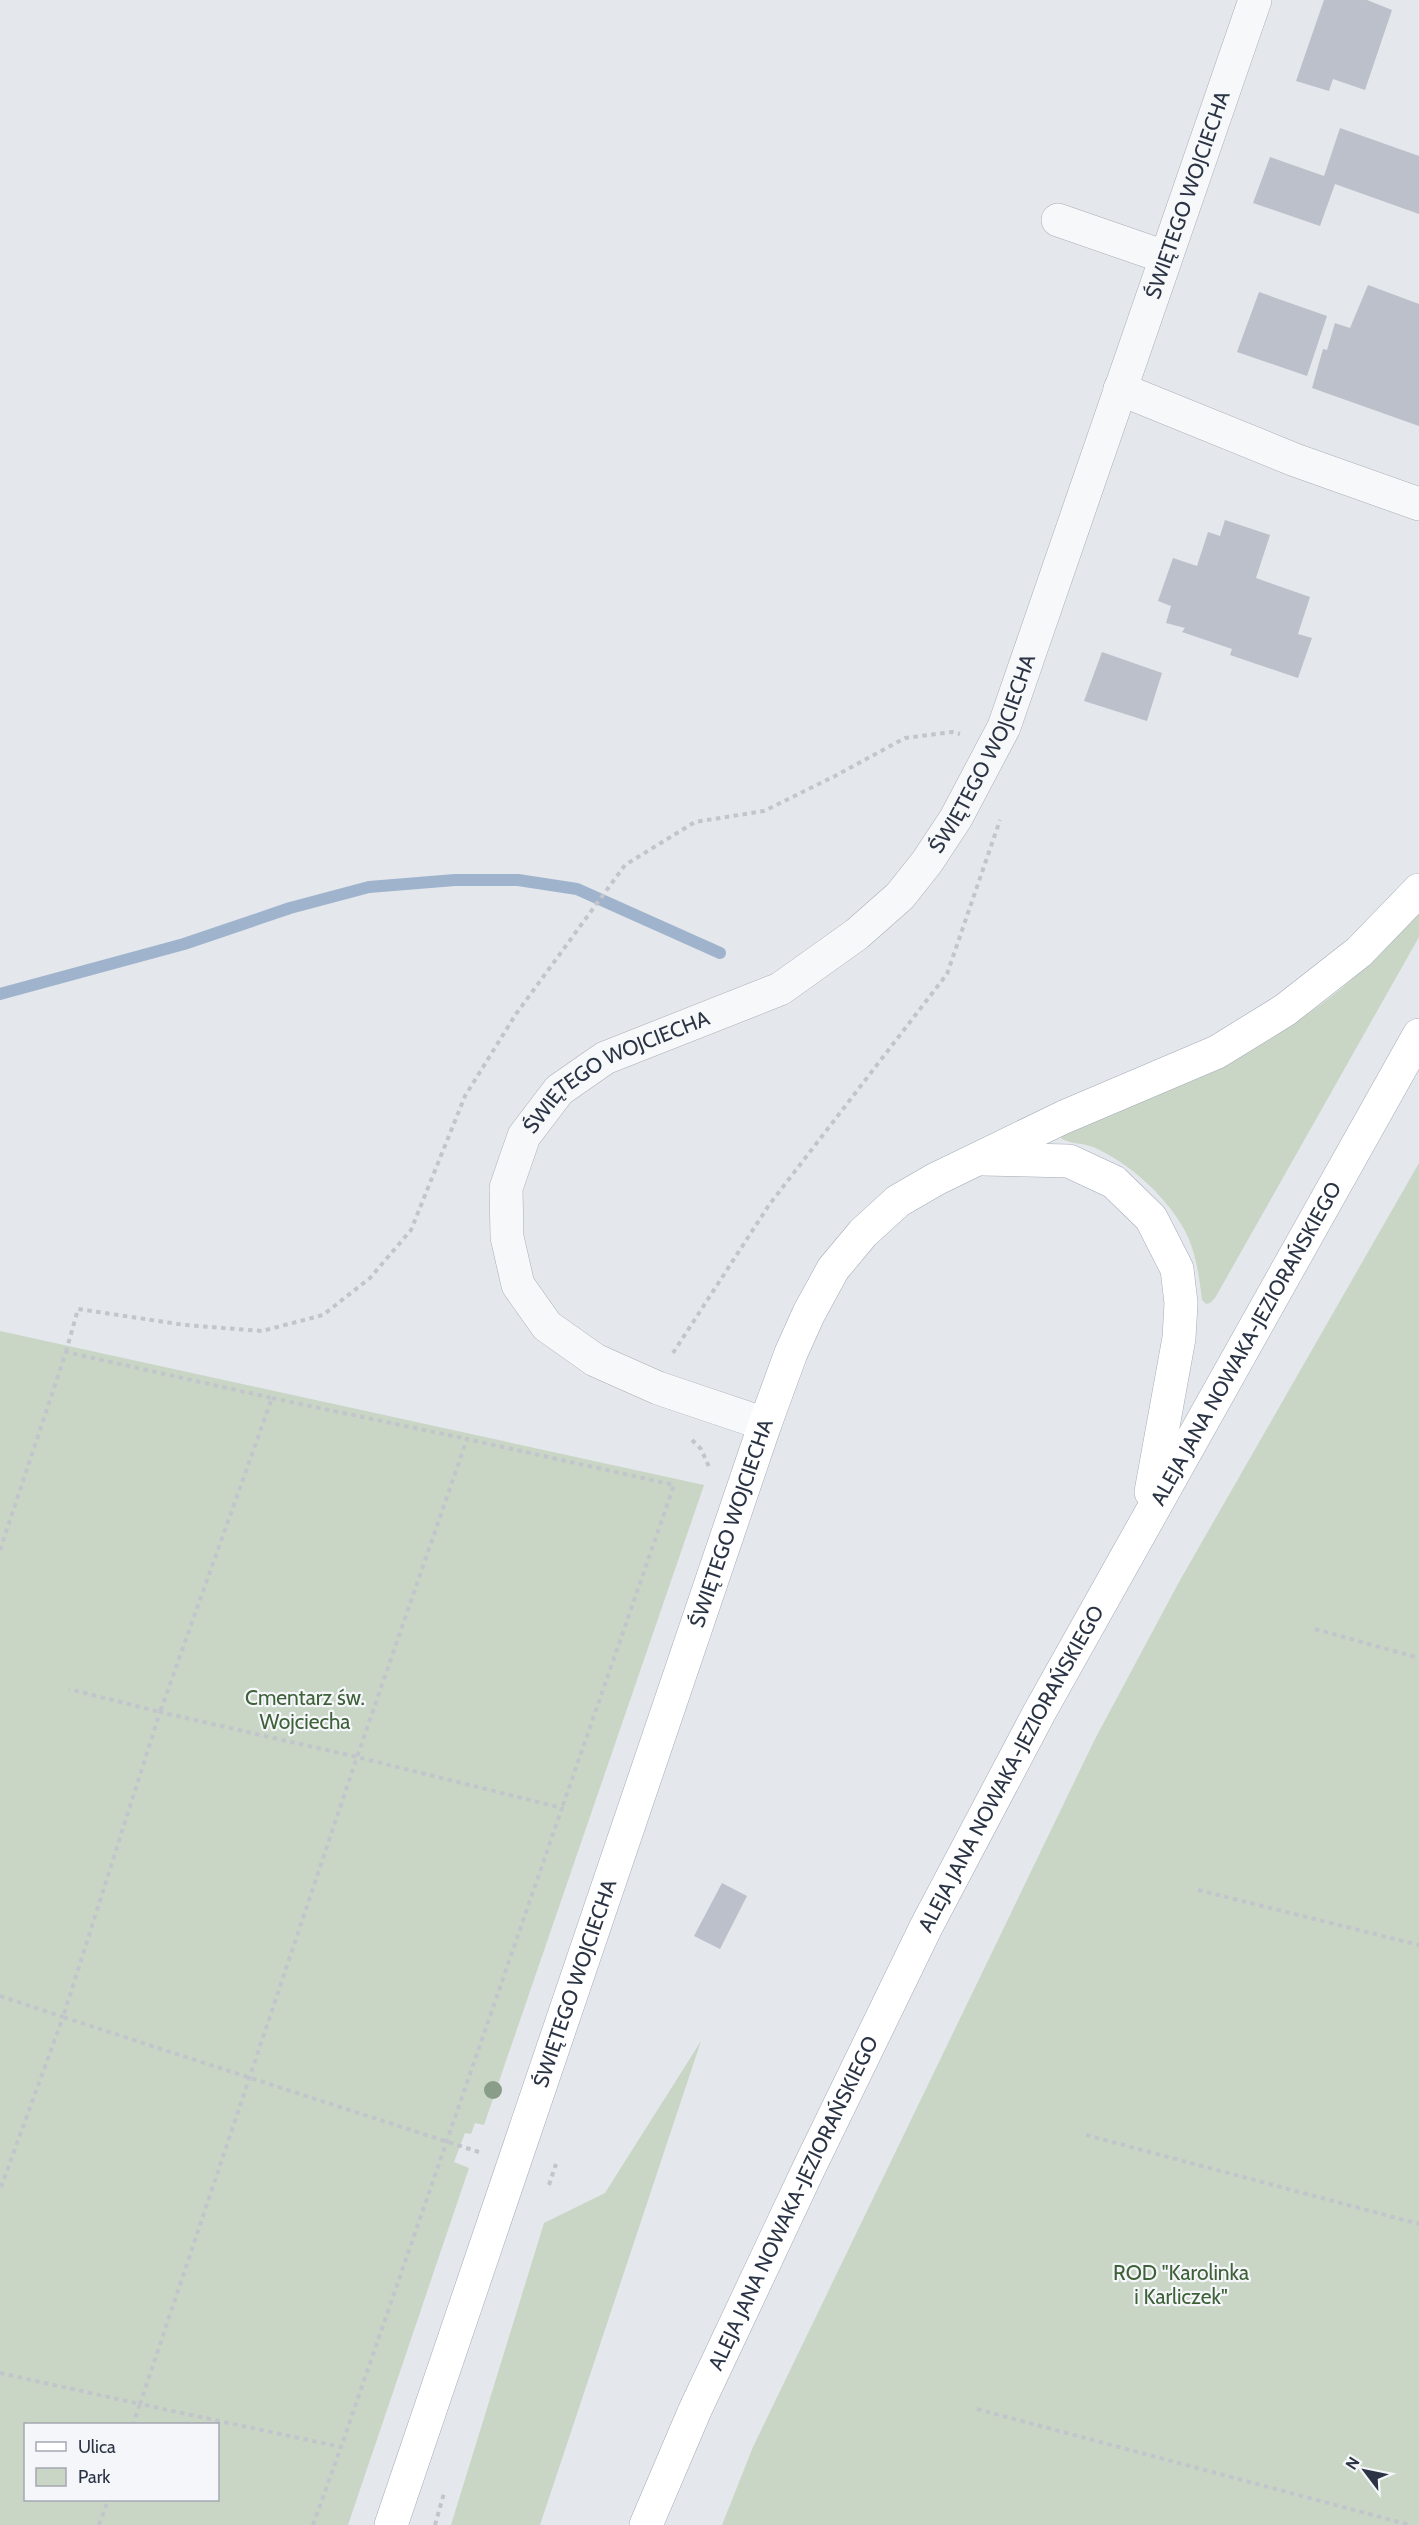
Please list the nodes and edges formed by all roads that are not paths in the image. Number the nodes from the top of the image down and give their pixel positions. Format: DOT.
graph roads {
  1 [pos="1255,0"];
  2 [pos="1058,220"];
  3 [pos="1165,257"];
  4 [pos="1120,389"];
  5 [pos="1419,504"];
  6 [pos="1419,890"];
  7 [pos="1419,1035"];
  8 [pos="978,1159"];
  9 [pos="765,1424"];
  10 [pos="1146,1518"];
  11 [pos="390,2525"];
  12 [pos="646,2525"];
  1 -- 3 [label="street, ŚWIĘTEGO WOJCIECHA"];
  2 -- 3 [label="street"];
  3 -- 4 [label="street, ŚWIĘTEGO WOJCIECHA"];
  4 -- 5 [label="street"];
  4 -- 9 [label="street, ŚWIĘTEGO WOJCIECHA"];
  6 -- 8 [label="main road"];
  7 -- 10 [label="main road, ALEJA JANA NOWAKA-JEZIORAŃSKIEGO"];
  8 -- 9 [label="main road"];
  8 -- 10 [label="main road"];
  9 -- 11 [label="main road, ŚWIĘTEGO WOJCIECHA"];
  10 -- 12 [label="main road, ALEJA JANA NOWAKA-JEZIORAŃSKIEGO"];
}
